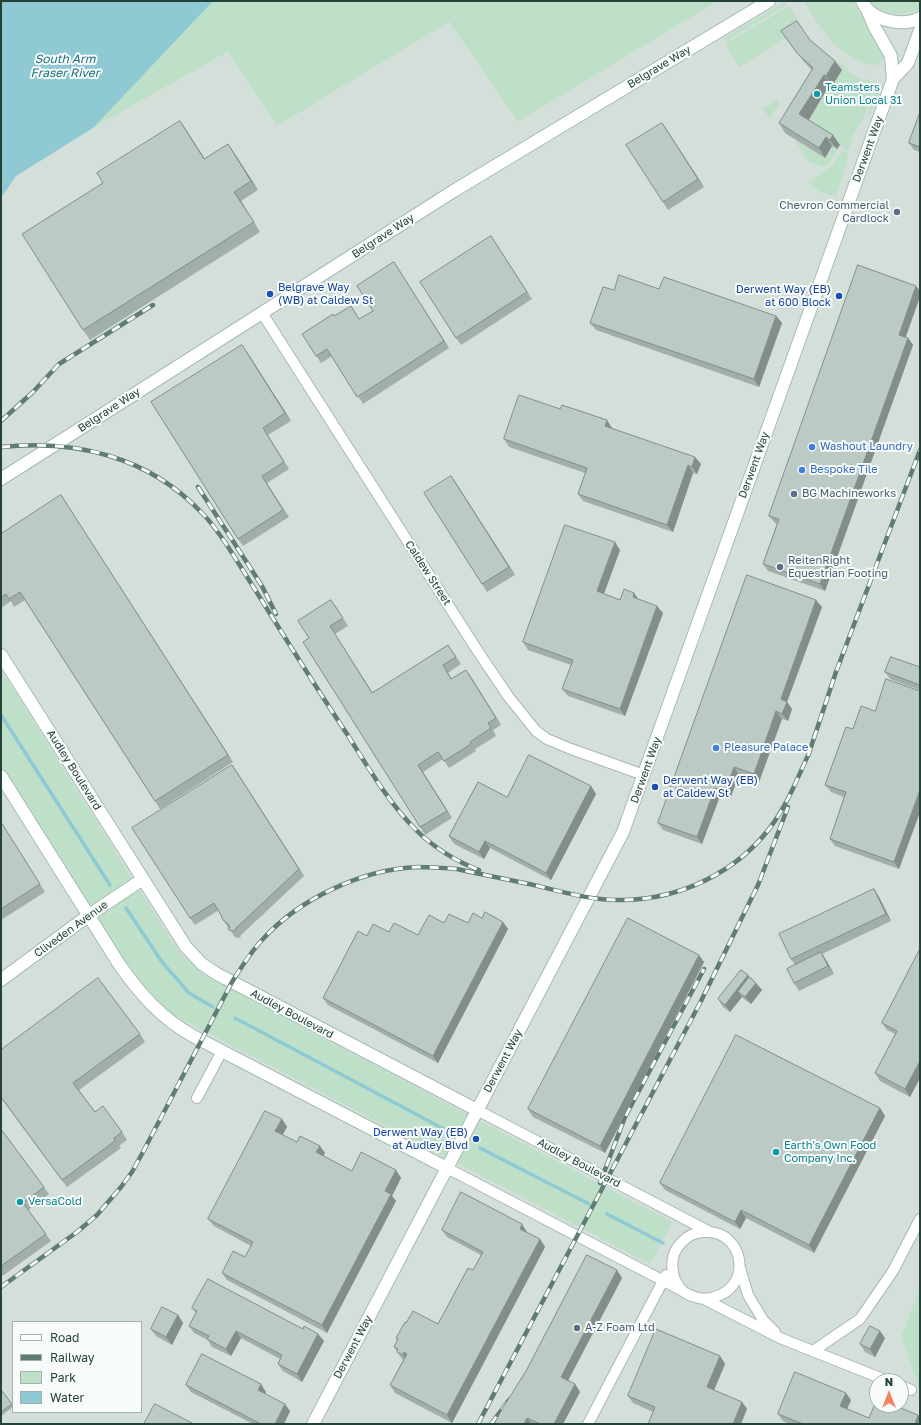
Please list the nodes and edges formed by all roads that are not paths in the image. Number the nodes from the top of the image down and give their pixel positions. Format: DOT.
graph roads {
  1 [pos="769,1"];
  2 [pos="864,5"];
  3 [pos="920,18"];
  4 [pos="920,30"];
  5 [pos="893,79"];
  6 [pos="262,313"];
  7 [pos="1,479"];
  8 [pos="1,655"];
  9 [pos="644,775"];
  10 [pos="1,776"];
  11 [pos="143,880"];
  12 [pos="89,915"];
  13 [pos="1,980"];
  14 [pos="222,1051"];
  15 [pos="197,1098"];
  16 [pos="478,1110"];
  17 [pos="447,1168"];
  18 [pos="920,1219"];
  19 [pos="710,1232"];
  20 [pos="672,1263"];
  21 [pos="740,1268"];
  22 [pos="663,1280"];
  23 [pos="684,1292"];
  24 [pos="704,1299"];
  25 [pos="780,1338"];
  26 [pos="813,1351"];
  27 [pos="869,1373"];
  28 [pos="313,1424"];
  29 [pos="588,1424"];
  1 -- 6 [label="street, Belgrave Way"];
  2 -- 3 [label="street"];
  2 -- 5 [label="street, Derwent Way"];
  4 -- 5 [label="street, Derwent Way"];
  5 -- 9 [label="street, Derwent Way"];
  6 -- 7 [label="street, Belgrave Way"];
  6 -- 9 [label="street, Caldew Street"];
  8 -- 11 [label="street, Audley Boulevard"];
  9 -- 16 [label="street, Derwent Way"];
  10 -- 12 [label="street"];
  11 -- 12 [label="street, Cliveden Avenue"];
  11 -- 16 [label="street, Audley Boulevard"];
  12 -- 13 [label="street, Cliveden Avenue"];
  12 -- 14 [label="street"];
  14 -- 15 [label="street"];
  14 -- 17 [label="street"];
  16 -- 17 [label="street, Derwent Way"];
  16 -- 19 [label="street, Audley Boulevard"];
  17 -- 22 [label="street"];
  17 -- 28 [label="street, Derwent Way"];
  18 -- 26 [label="street"];
  19 -- 20 [label="street"];
  19 -- 21 [label="street"];
  20 -- 22 [label="street"];
  20 -- 23 [label="street"];
  21 -- 24 [label="street"];
  21 -- 25 [label="street"];
  22 -- 23 [label="street"];
  22 -- 29 [label="street"];
  23 -- 24 [label="street"];
  24 -- 25 [label="street"];
  25 -- 26 [label="street"];
  26 -- 27 [label="street"];
}
